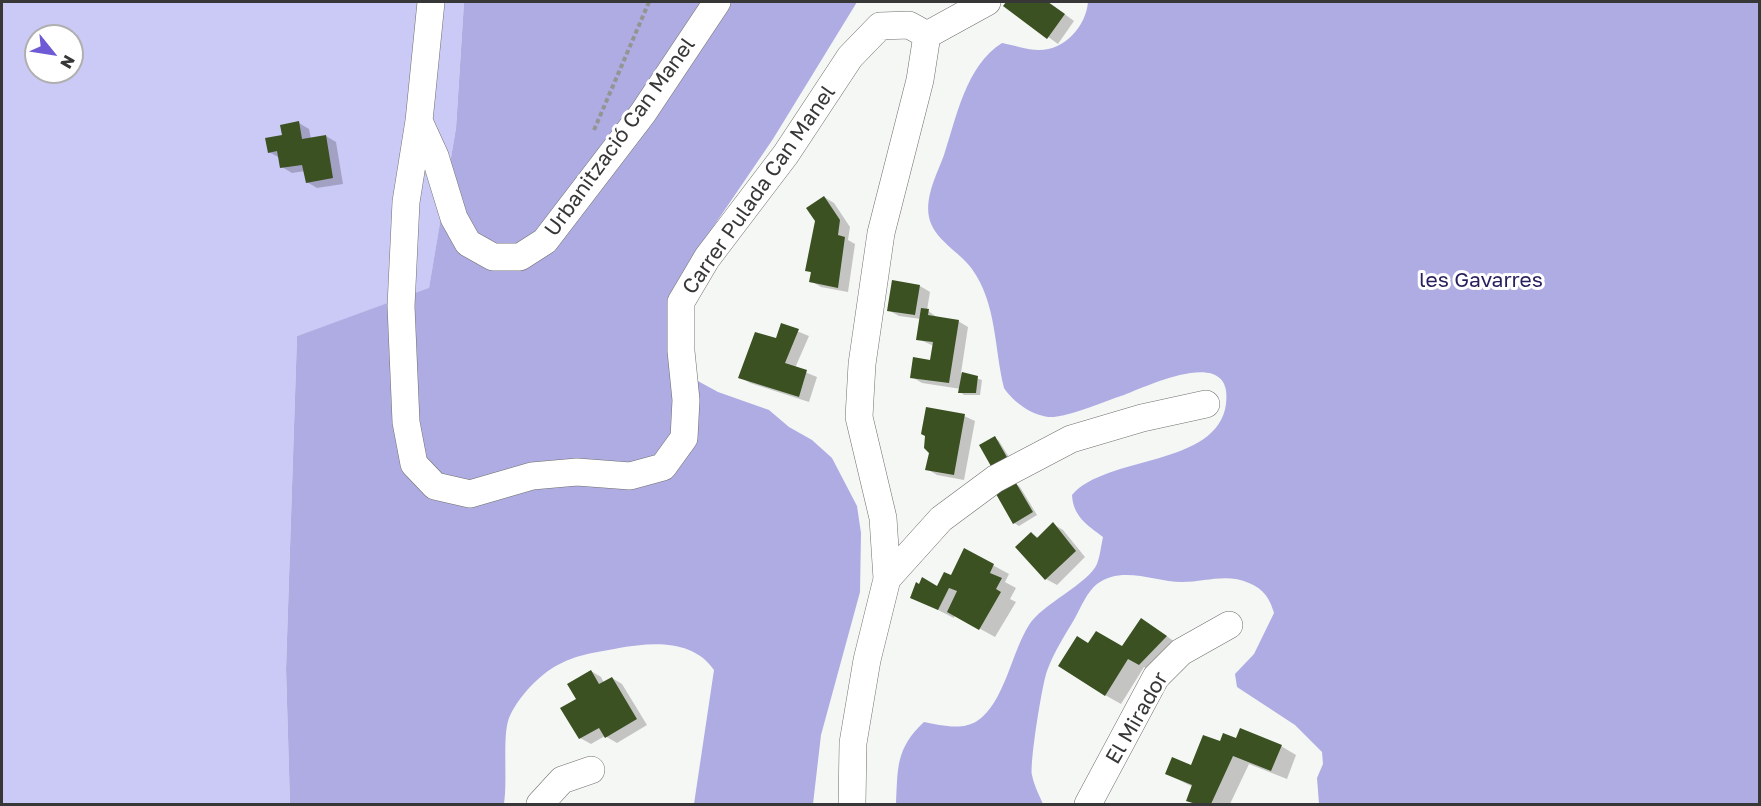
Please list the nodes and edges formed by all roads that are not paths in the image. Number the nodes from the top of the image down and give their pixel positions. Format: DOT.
graph roads {
  1 [pos="431,2"];
  2 [pos="717,2"];
  3 [pos="987,2"];
  4 [pos="927,35"];
  5 [pos="418,121"];
  6 [pos="1206,404"];
  7 [pos="887,579"];
  8 [pos="1229,625"];
  9 [pos="591,770"];
  10 [pos="540,804"];
  11 [pos="852,804"];
  12 [pos="1088,804"];
  1 -- 5 [label="street, Carrer Pulada Can Manel"];
  2 -- 5 [label="street, Urbanització Can Manel"];
  3 -- 4 [label="street"];
  4 -- 5 [label="street, Carrer Pulada Can Manel"];
  4 -- 7 [label="street"];
  6 -- 7 [label="street"];
  7 -- 11 [label="street"];
  8 -- 12 [label="street, El Mirador"];
  9 -- 10 [label="street"];
}
